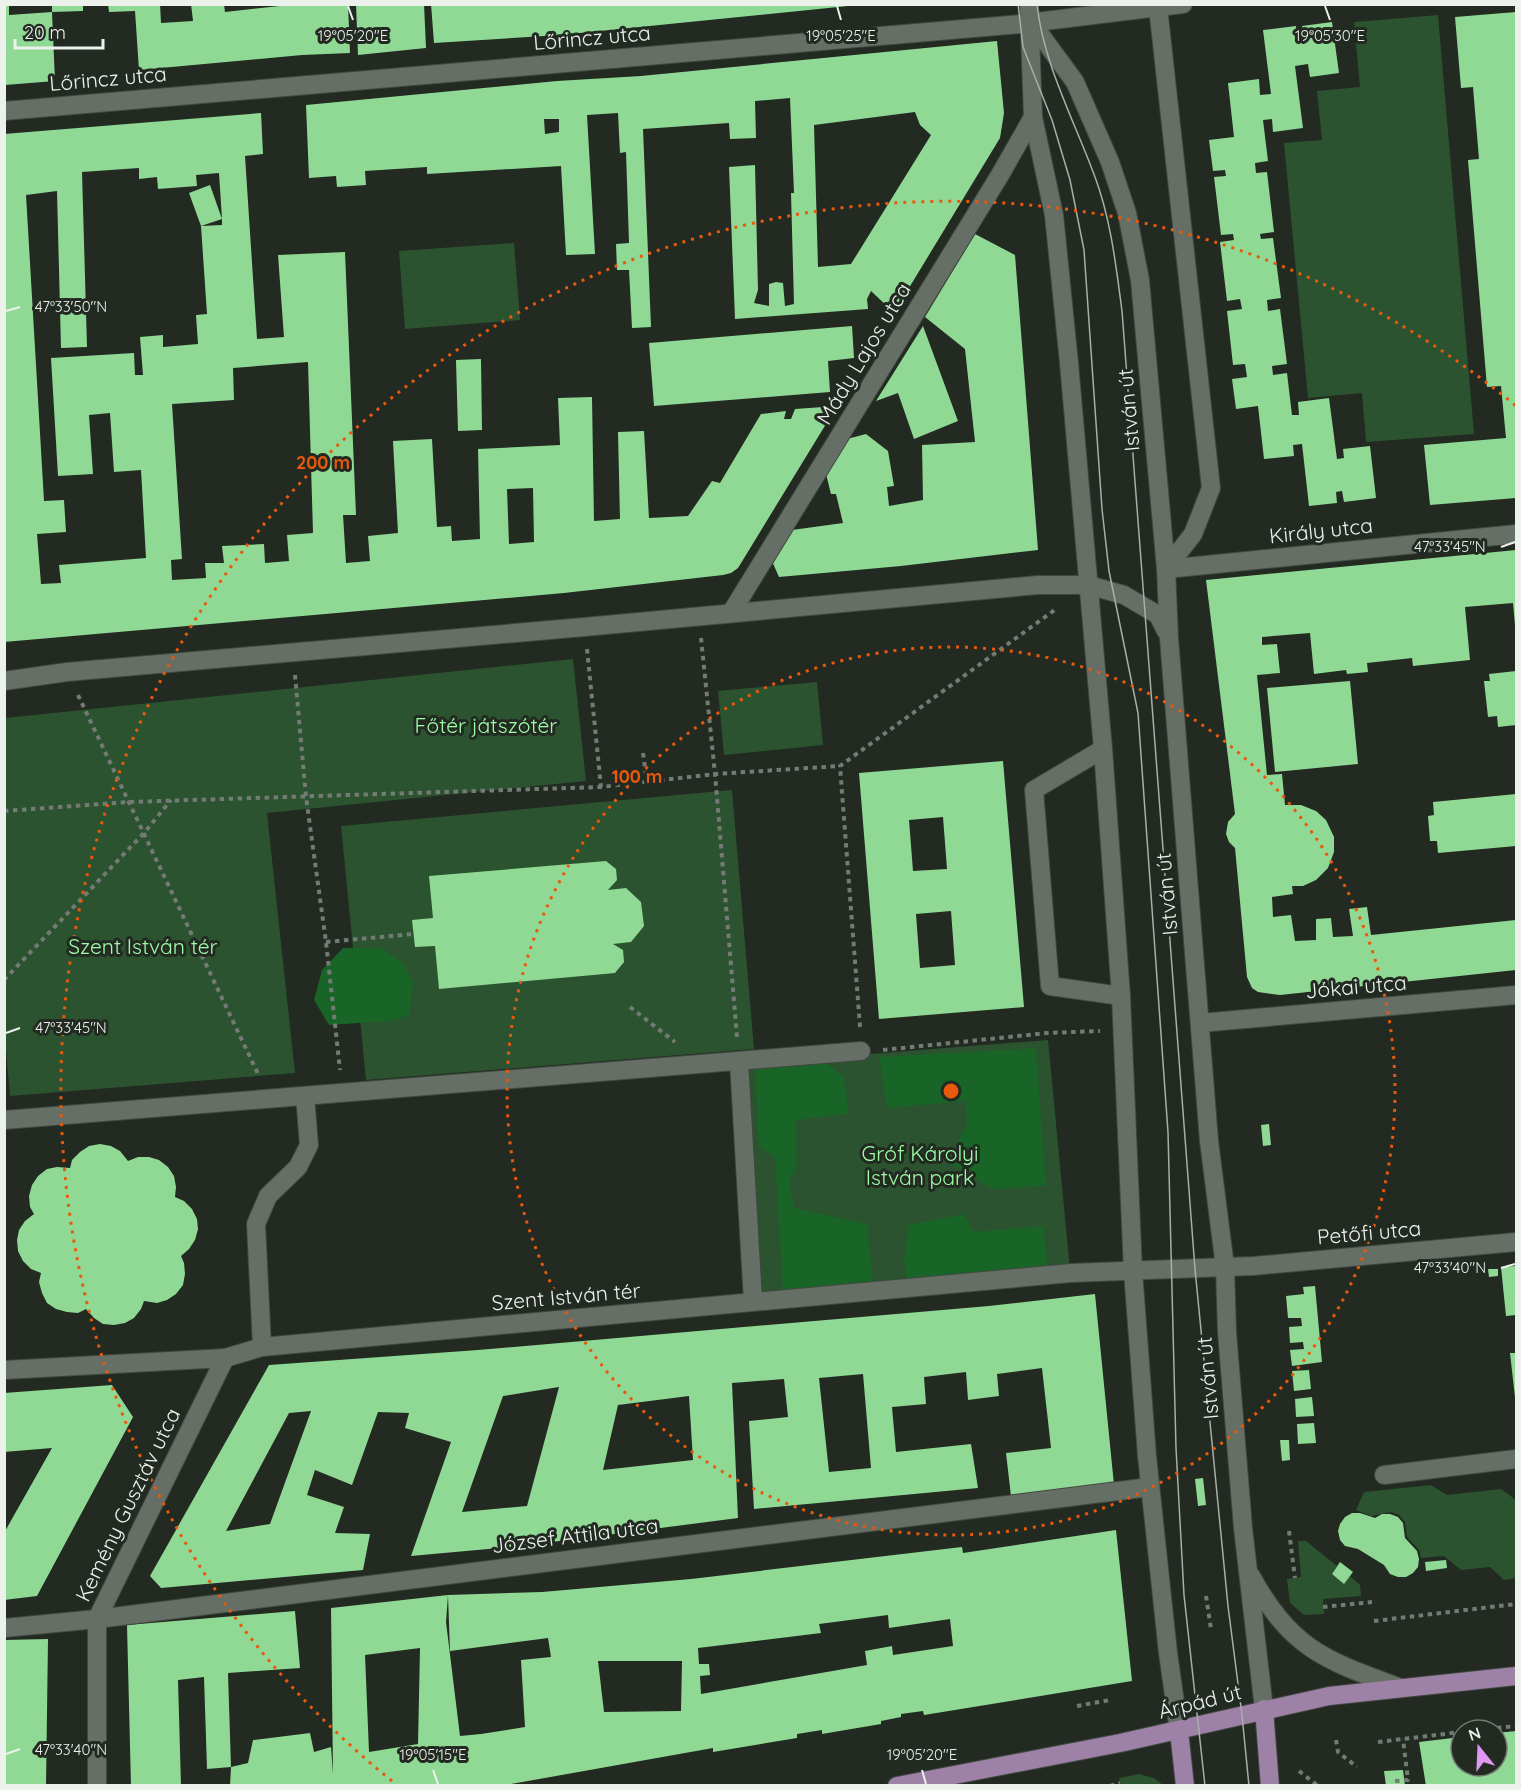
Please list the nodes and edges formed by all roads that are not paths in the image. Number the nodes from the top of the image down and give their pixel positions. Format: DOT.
graph roads {
  1 [pos="1183,4"];
  2 [pos="1135,7"];
  3 [pos="1158,7"];
  4 [pos="1030,13"];
  5 [pos="4,111"];
  6 [pos="1033,117"];
  7 [pos="1516,534"];
  8 [pos="1166,568"];
  9 [pos="1088,585"];
  10 [pos="731,613"];
  11 [pos="1169,638"];
  12 [pos="4,681"];
  13 [pos="1103,749"];
  14 [pos="1516,995"];
  15 [pos="1122,996"];
  16 [pos="1200,1023"];
  17 [pos="861,1051"];
  18 [pos="739,1062"];
  19 [pos="305,1096"];
  20 [pos="4,1120"];
  21 [pos="1516,1242"];
  22 [pos="1225,1268"];
  23 [pos="1133,1271"];
  24 [pos="753,1301"];
  25 [pos="262,1347"];
  26 [pos="225,1358"];
  27 [pos="4,1370"];
  28 [pos="1516,1460"];
  29 [pos="1384,1475"];
  30 [pos="1150,1487"];
  31 [pos="1247,1569"];
  32 [pos="97,1619"];
  33 [pos="4,1628"];
  34 [pos="1516,1676"];
  35 [pos="1401,1688"];
  36 [pos="1264,1709"];
  37 [pos="1179,1731"];
  38 [pos="98,1785"];
  39 [pos="897,1785"];
  40 [pos="1185,1785"];
  41 [pos="1270,1785"];
  1 -- 3 [label="street, Lőrincz utca"];
  2 -- 3 [label="street, Lőrincz utca"];
  2 -- 4 [label="street, Lőrincz utca"];
  3 -- 8 [label="street"];
  4 -- 5 [label="street, Lőrincz utca"];
  4 -- 6 [label="street"];
  4 -- 8 [label="street, István út"];
  6 -- 9 [label="street"];
  6 -- 10 [label="street, Mády Lajos utca"];
  7 -- 8 [label="street, Király utca"];
  8 -- 11 [label="street, István út"];
  9 -- 10 [label="street"];
  9 -- 11 [label="street"];
  9 -- 13 [label="street"];
  10 -- 12 [label="street"];
  11 -- 16 [label="street, István út"];
  13 -- 15 [label="street"];
  13 -- 15 [label="street"];
  14 -- 16 [label="street, Jókai utca"];
  15 -- 23 [label="street"];
  16 -- 22 [label="street, István út"];
  17 -- 18 [label="street"];
  18 -- 19 [label="street"];
  18 -- 24 [label="street"];
  19 -- 20 [label="street"];
  19 -- 25 [label="street"];
  21 -- 22 [label="street, Petőfi utca"];
  22 -- 23 [label="street, Petőfi utca"];
  22 -- 31 [label="street, István út"];
  23 -- 24 [label="street, Szent István tér"];
  23 -- 30 [label="street"];
  24 -- 25 [label="street, Szent István tér"];
  25 -- 26 [label="street, Szent István tér"];
  26 -- 27 [label="street, Szent István tér"];
  26 -- 32 [label="street, Kemény Gusztáv utca"];
  28 -- 29 [label="street"];
  30 -- 32 [label="street, József Attila utca"];
  30 -- 37 [label="street"];
  31 -- 35 [label="street"];
  31 -- 36 [label="street, István út"];
  32 -- 33 [label="street, József Attila utca"];
  32 -- 38 [label="street, Kemény Gusztáv utca"];
  34 -- 35 [label="main road, Árpád út"];
  35 -- 36 [label="main road, Árpád út"];
  36 -- 37 [label="main road, Árpád út"];
  36 -- 41 [label="main road, István út"];
  37 -- 39 [label="main road, Árpád út"];
  37 -- 40 [label="main road"];
}
